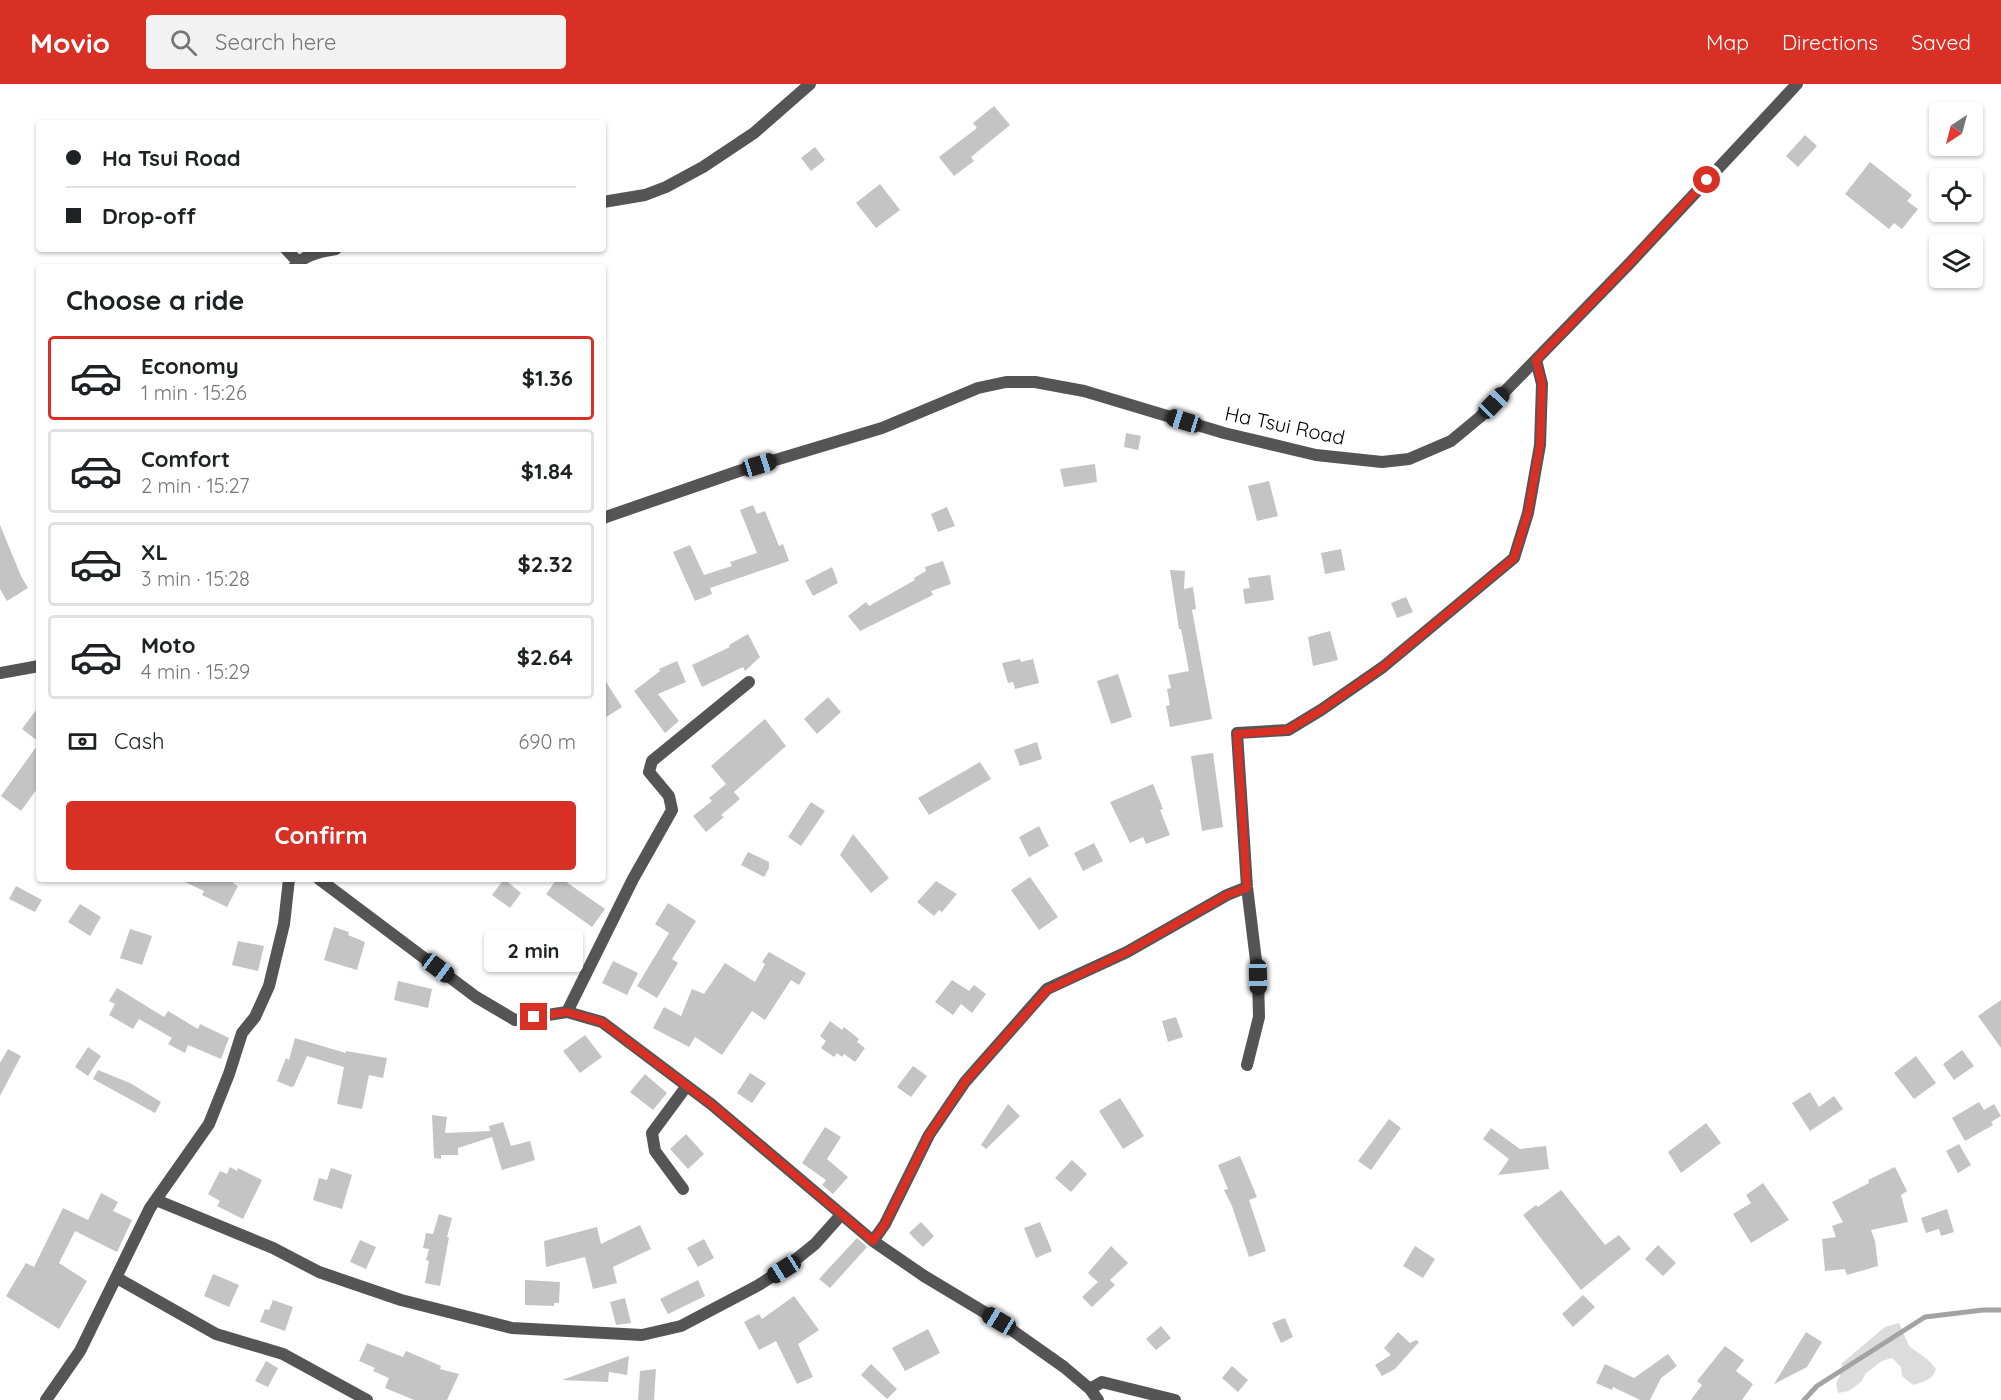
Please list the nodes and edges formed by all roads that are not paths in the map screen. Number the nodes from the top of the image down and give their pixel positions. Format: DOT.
graph roads {
  1 [pos="810,84"];
  2 [pos="1797,84"];
  3 [pos="606,202"];
  4 [pos="320,252"];
  5 [pos="298,264"];
  6 [pos="1536,360"];
  7 [pos="606,517"];
  8 [pos="36,667"];
  9 [pos="0,673"];
  10 [pos="749,682"];
  11 [pos="289,882"];
  12 [pos="323,882"];
  13 [pos="1247,888"];
  14 [pos="567,1012"];
  15 [pos="1247,1065"];
  16 [pos="686,1087"];
  17 [pos="683,1189"];
  18 [pos="156,1200"];
  19 [pos="840,1216"];
  20 [pos="873,1241"];
  21 [pos="117,1278"];
  22 [pos="1090,1389"];
  23 [pos="46,1400"];
  24 [pos="367,1400"];
  25 [pos="1098,1400"];
  26 [pos="1175,1400"];
  1 -- 3 [label="street"];
  2 -- 6 [label="street, Ha Tsui Road"];
  4 -- 5 [label="street"];
  6 -- 7 [label="street, Ha Tsui Road"];
  6 -- 13 [label="street"];
  8 -- 9 [label="street"];
  10 -- 14 [label="street"];
  11 -- 18 [label="street"];
  12 -- 14 [label="street"];
  13 -- 15 [label="street"];
  13 -- 20 [label="street"];
  14 -- 16 [label="street"];
  16 -- 17 [label="street"];
  16 -- 19 [label="street"];
  18 -- 19 [label="street"];
  18 -- 21 [label="street"];
  19 -- 20 [label="street"];
  20 -- 22 [label="street"];
  21 -- 23 [label="street"];
  21 -- 24 [label="street"];
  22 -- 25 [label="street"];
  22 -- 26 [label="street"];
}
